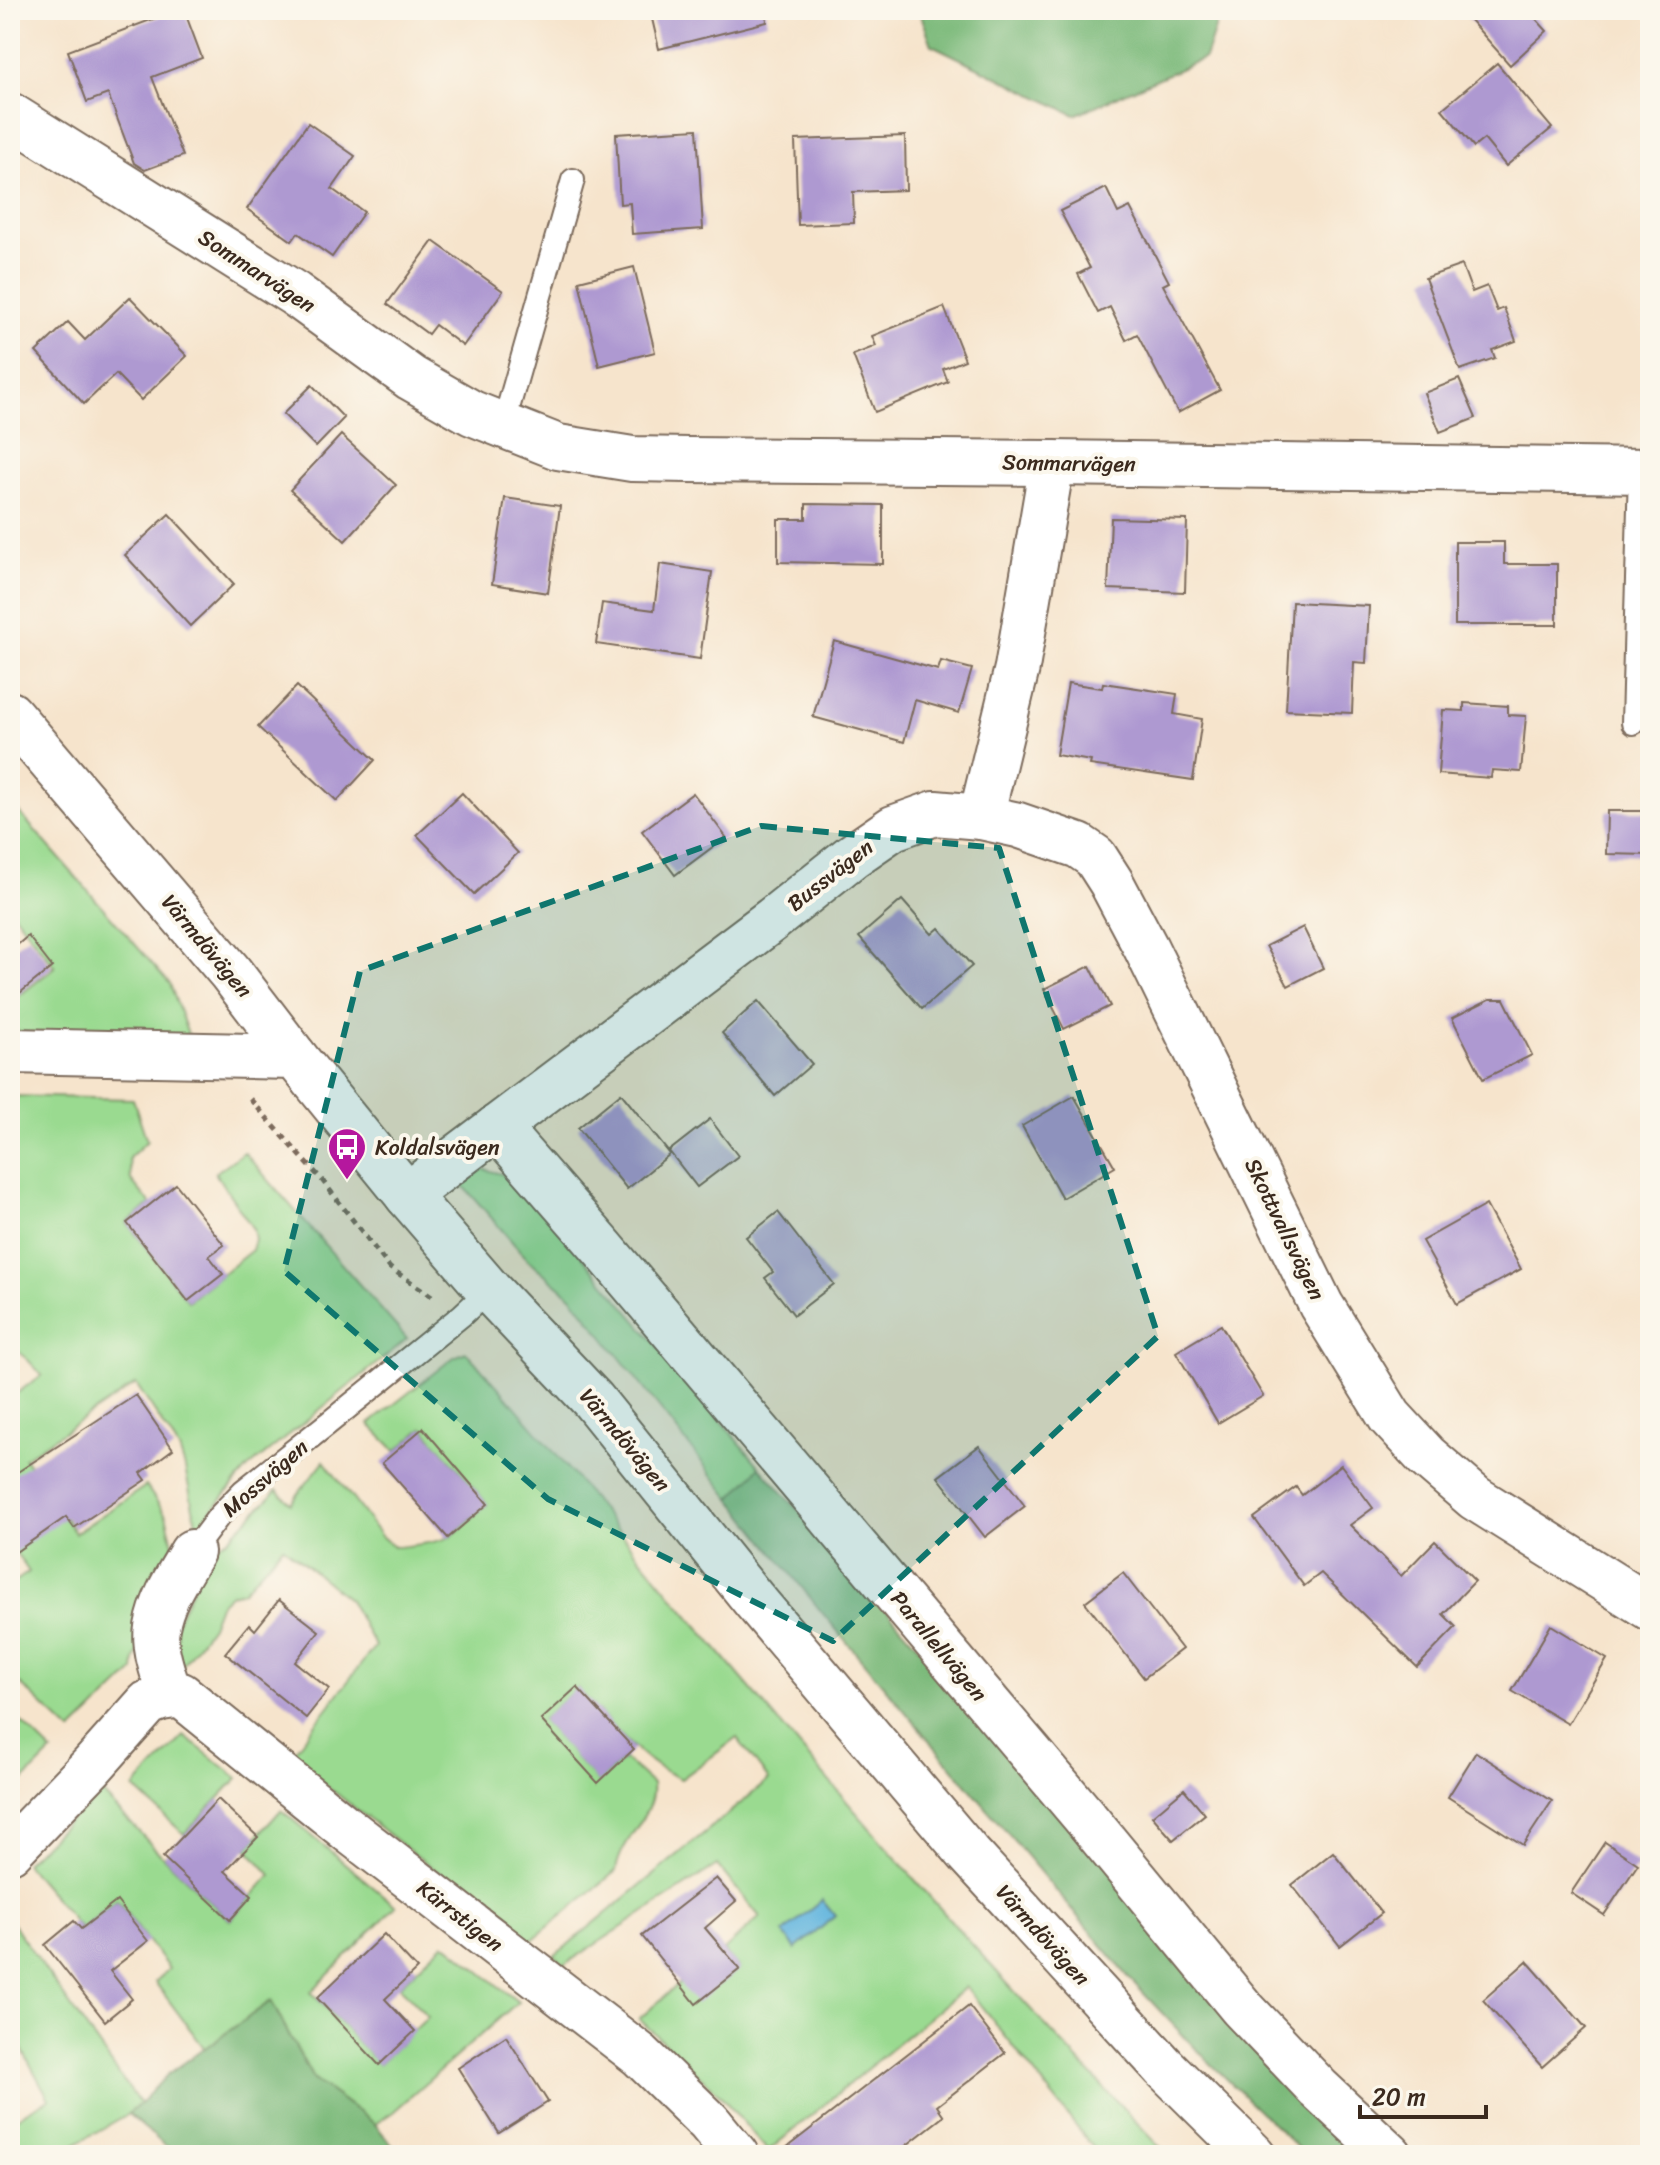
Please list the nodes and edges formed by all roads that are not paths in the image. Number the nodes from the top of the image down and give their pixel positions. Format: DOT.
graph roads {
  1 [pos="10,115"];
  2 [pos="573,180"];
  3 [pos="503,426"];
  4 [pos="1052,463"];
  5 [pos="1645,471"];
  6 [pos="10,714"];
  7 [pos="1633,723"];
  8 [pos="981,817"];
  9 [pos="10,1051"];
  10 [pos="295,1057"];
  11 [pos="497,1127"];
  12 [pos="407,1195"];
  13 [pos="489,1290"];
  14 [pos="192,1552"];
  15 [pos="1645,1594"];
  16 [pos="170,1696"];
  17 [pos="10,1851"];
  18 [pos="736,2155"];
  19 [pos="1253,2155"];
  20 [pos="1390,2155"];
  1 -- 3 [label="street, Sommarvägen"];
  2 -- 3 [label="lane"];
  3 -- 4 [label="street, Sommarvägen"];
  4 -- 5 [label="street, Sommarvägen"];
  4 -- 8 [label="street"];
  5 -- 7 [label="lane, Sommarvägen"];
  6 -- 10 [label="street, Värmdövägen"];
  8 -- 11 [label="street, Bussvägen"];
  8 -- 15 [label="street, Skottvallsvägen"];
  9 -- 10 [label="street"];
  10 -- 12 [label="street, Värmdövägen"];
  11 -- 12 [label="street, Bussvägen"];
  11 -- 20 [label="street, Parallellvägen"];
  12 -- 13 [label="street, Värmdövägen"];
  13 -- 14 [label="lane, Mossvägen"];
  13 -- 19 [label="street, Värmdövägen"];
  14 -- 16 [label="street, Mossvägen"];
  16 -- 17 [label="street"];
  16 -- 18 [label="street, Kärrstigen"];
}
